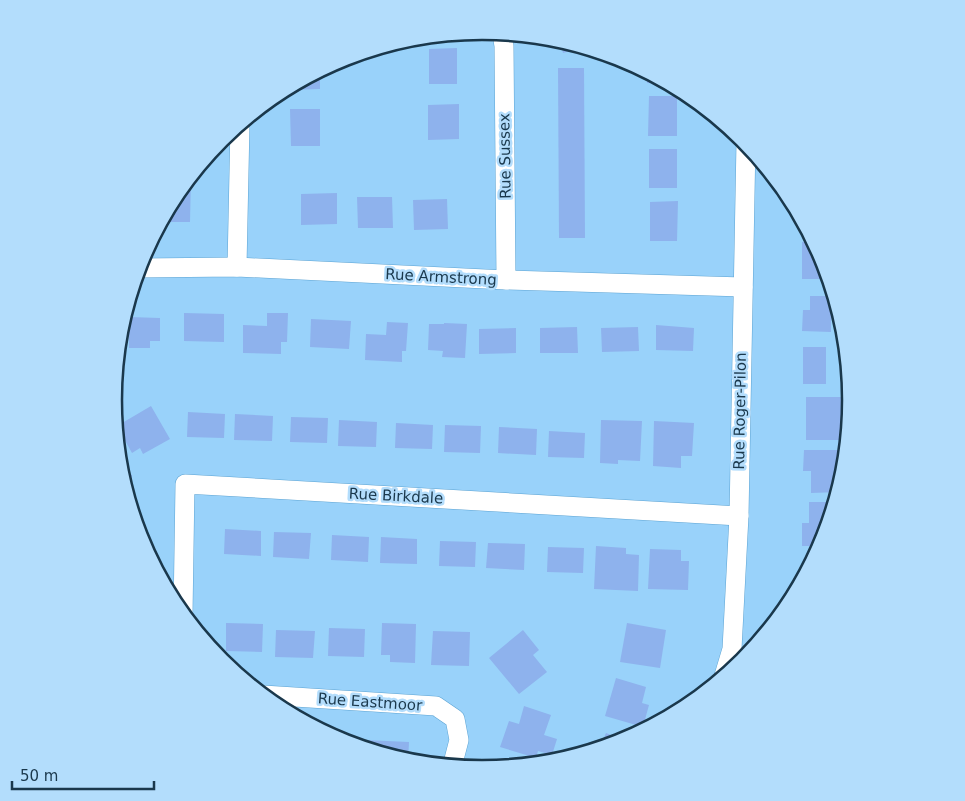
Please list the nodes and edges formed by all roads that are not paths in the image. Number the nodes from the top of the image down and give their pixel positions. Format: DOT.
graph roads {
  1 [pos="503,41"];
  2 [pos="240,134"];
  3 [pos="746,155"];
  4 [pos="237,267"];
  5 [pos="147,268"];
  6 [pos="506,280"];
  7 [pos="742,287"];
  8 [pos="739,516"];
  9 [pos="183,601"];
  10 [pos="727,665"];
  11 [pos="276,696"];
  12 [pos="454,760"];
  1 -- 6 [label="street, Rue Sussex"];
  2 -- 4 [label="street"];
  3 -- 7 [label="street, Rue Roger-Pilon"];
  4 -- 5 [label="street, Rue Armstrong"];
  4 -- 6 [label="street, Rue Armstrong"];
  6 -- 7 [label="street, Rue Armstrong"];
  7 -- 8 [label="street, Rue Roger-Pilon"];
  8 -- 9 [label="street, Rue Birkdale"];
  8 -- 10 [label="street, Rue Roger-Pilon"];
  11 -- 12 [label="street, Rue Eastmoor"];
}
